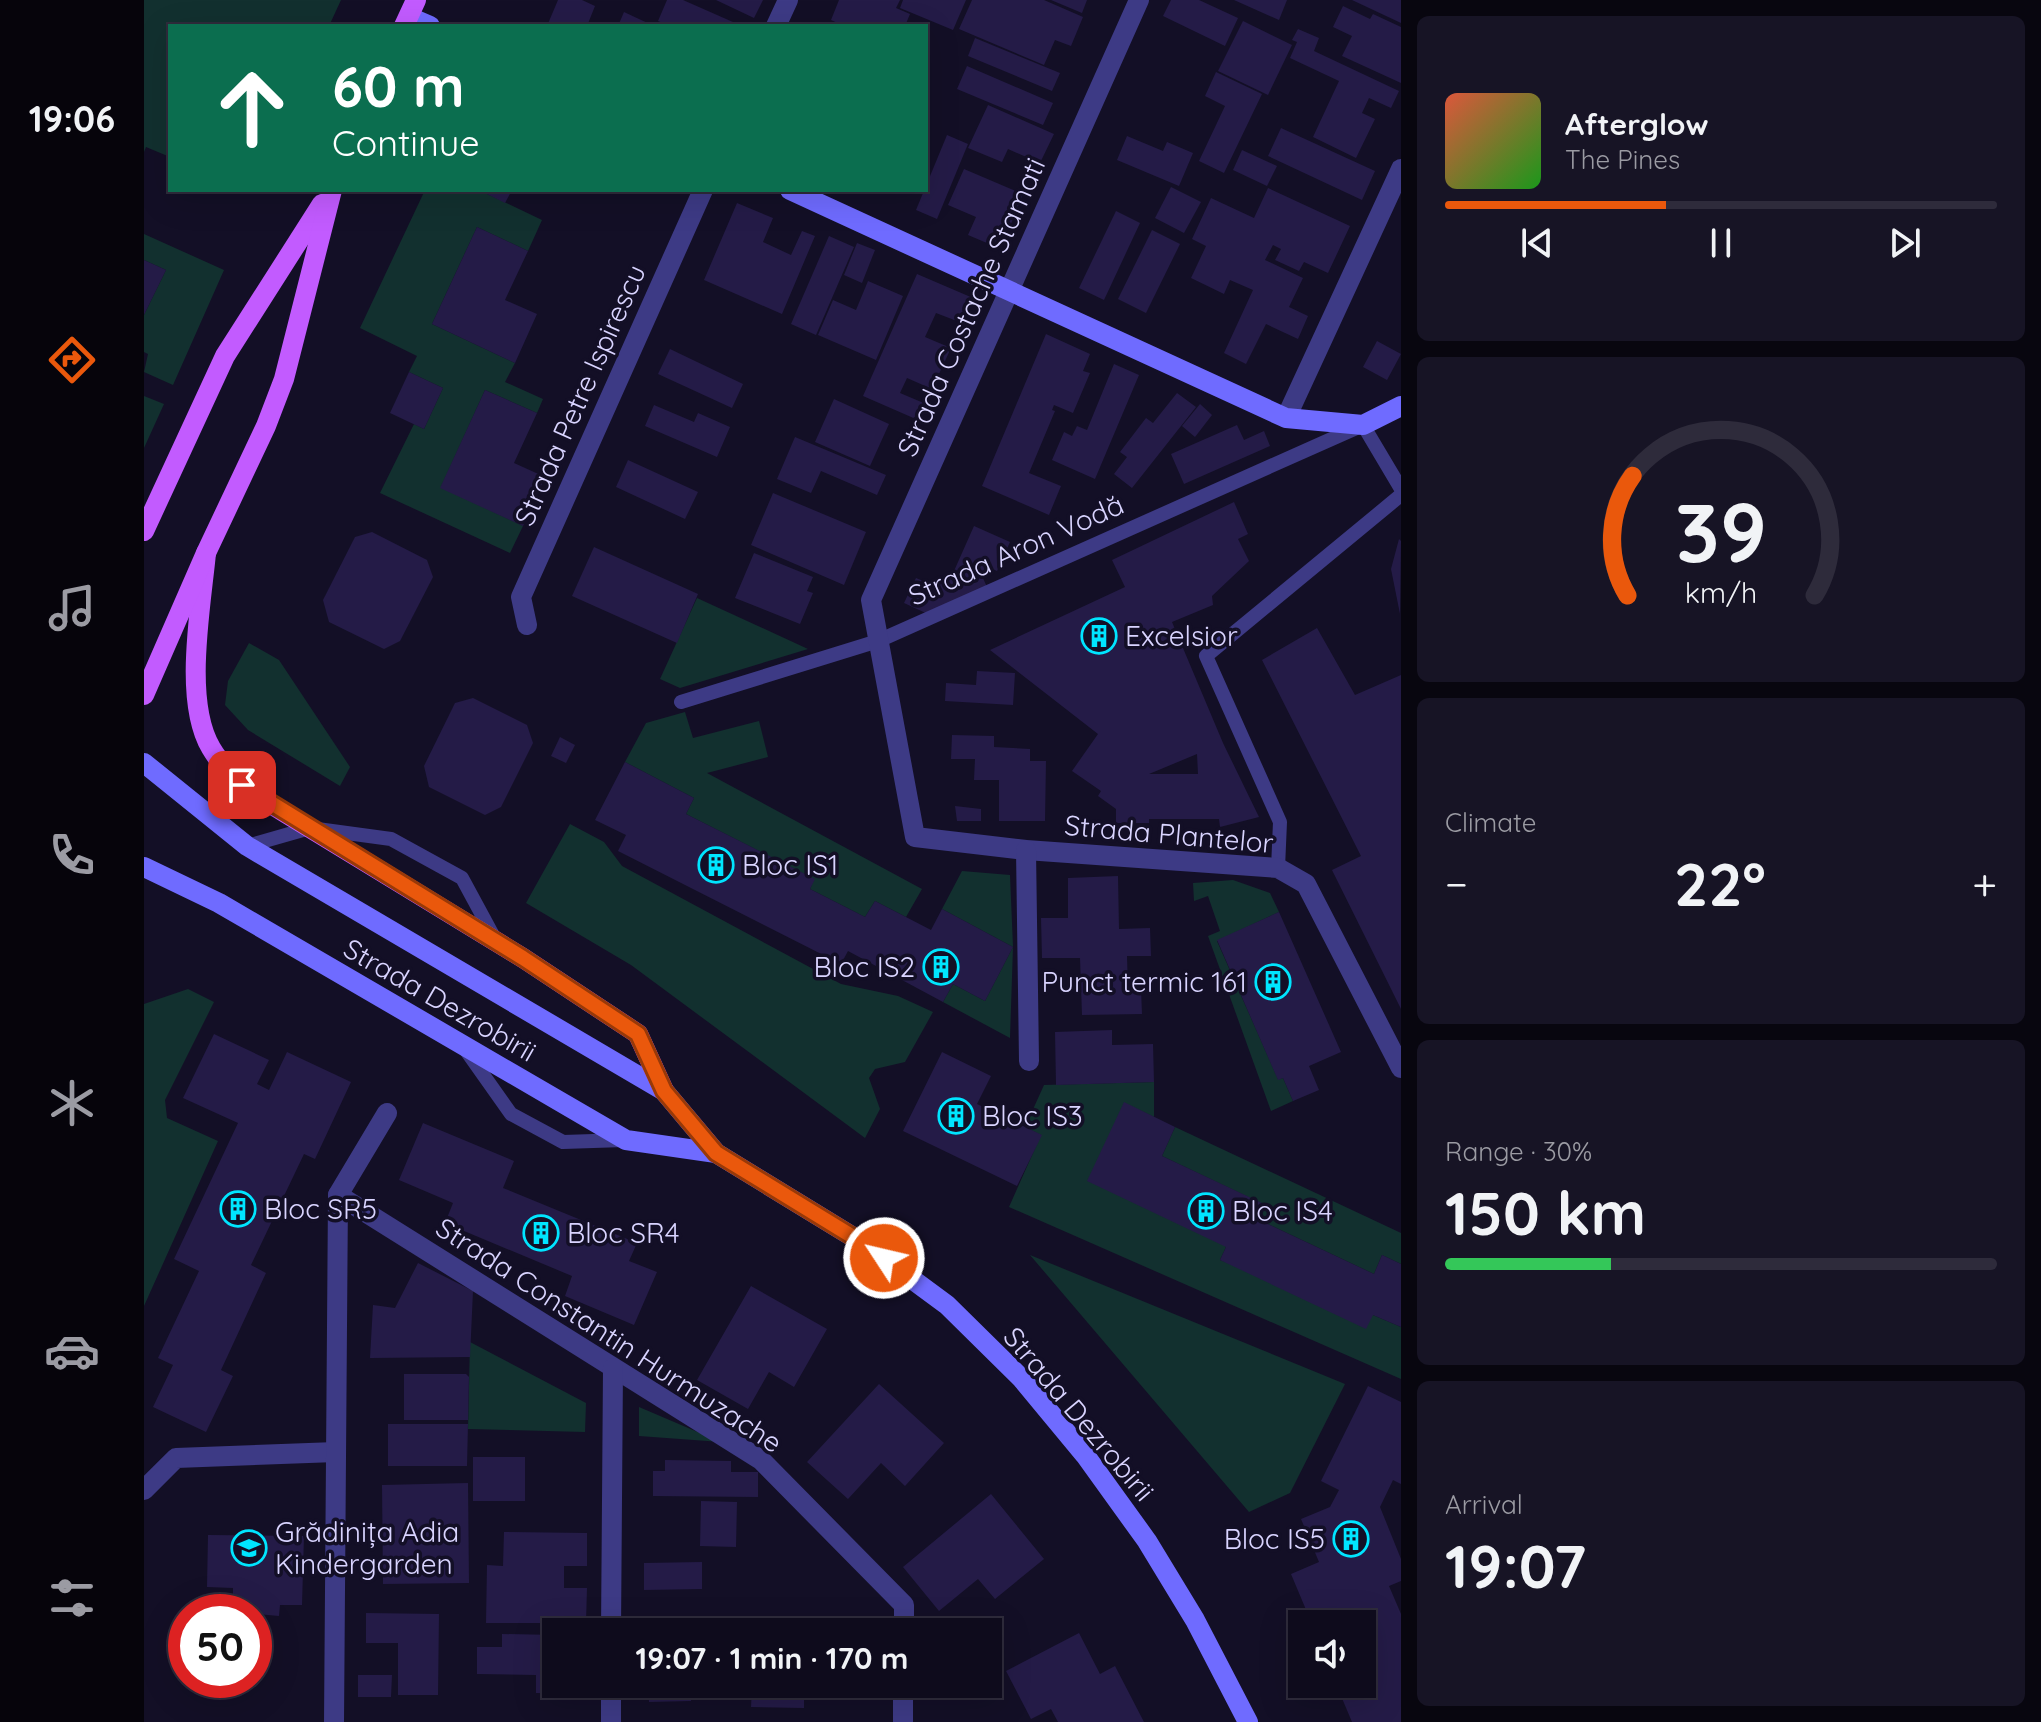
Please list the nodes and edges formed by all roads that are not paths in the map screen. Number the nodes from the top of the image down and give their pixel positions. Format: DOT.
graph roads {
  1 [pos="788,0"];
  2 [pos="1139,0"];
  3 [pos="777,24"];
  4 [pos="1401,169"];
  5 [pos="330,192"];
  6 [pos="331,192"];
  7 [pos="702,192"];
  8 [pos="794,192"];
  9 [pos="1009,290"];
  10 [pos="1401,406"];
  11 [pos="1286,418"];
  12 [pos="1363,425"];
  13 [pos="1401,492"];
  14 [pos="144,530"];
  15 [pos="206,553"];
  16 [pos="527,625"];
  17 [pos="878,641"];
  18 [pos="144,695"];
  19 [pos="681,702"];
  20 [pos="144,763"];
  21 [pos="310,828"];
  22 [pos="915,837"];
  23 [pos="247,846"];
  24 [pos="1026,850"];
  25 [pos="144,867"];
  26 [pos="1278,868"];
  27 [pos="497,943"];
  28 [pos="462,1046"];
  29 [pos="1029,1061"];
  30 [pos="1401,1068"];
  31 [pos="664,1091"];
  32 [pos="387,1113"];
  33 [pos="626,1140"];
  34 [pos="716,1153"];
  35 [pos="338,1195"];
  36 [pos="613,1368"];
  37 [pos="336,1452"];
  38 [pos="144,1490"];
  39 [pos="611,1618"];
  40 [pos="904,1618"];
  41 [pos="611,1698"];
  42 [pos="903,1698"];
  43 [pos="334,1722"];
  44 [pos="611,1722"];
  45 [pos="903,1722"];
  46 [pos="1248,1722"];
  1 -- 3 [label="street"];
  2 -- 9 [label="street, Strada Costache Stamati"];
  4 -- 11 [label="street"];
  5 -- 14 [label="main road"];
  6 -- 15 [label="main road"];
  7 -- 16 [label="street, Strada Petre Ispirescu"];
  8 -- 9 [label="main road"];
  9 -- 11 [label="main road"];
  9 -- 17 [label="street, Strada Costache Stamati"];
  10 -- 12 [label="main road"];
  11 -- 12 [label="main road"];
  12 -- 13 [label="lane"];
  12 -- 17 [label="lane, Strada Aron Vodă"];
  13 -- 26 [label="lane"];
  15 -- 18 [label="main road"];
  15 -- 21 [label="main road"];
  17 -- 19 [label="lane, Strada Aron Vodă"];
  17 -- 22 [label="street, Strada Costache Stamati"];
  20 -- 23 [label="main road, Strada Dezrobirii"];
  21 -- 23 [label="lane"];
  21 -- 27 [label="main road"];
  21 -- 27 [label="lane"];
  22 -- 24 [label="street, Strada Plantelor"];
  23 -- 31 [label="main road, Strada Dezrobirii"];
  24 -- 26 [label="street, Strada Plantelor"];
  24 -- 29 [label="street"];
  25 -- 28 [label="main road, Strada Dezrobirii"];
  26 -- 30 [label="street, Strada Plantelor"];
  27 -- 31 [label="main road"];
  28 -- 33 [label="main road, Strada Dezrobirii"];
  28 -- 33 [label="lane"];
  31 -- 34 [label="main road, Strada Dezrobirii"];
  32 -- 35 [label="street"];
  33 -- 34 [label="main road, Strada Dezrobirii"];
  34 -- 46 [label="main road, Strada Dezrobirii"];
  35 -- 36 [label="street, Strada Constantin Hurmuzache"];
  35 -- 37 [label="street"];
  36 -- 39 [label="street"];
  36 -- 40 [label="street, Strada Constantin Hurmuzache"];
  37 -- 38 [label="street"];
  37 -- 43 [label="street"];
  41 -- 44 [label="street"];
  42 -- 45 [label="street"];
}
